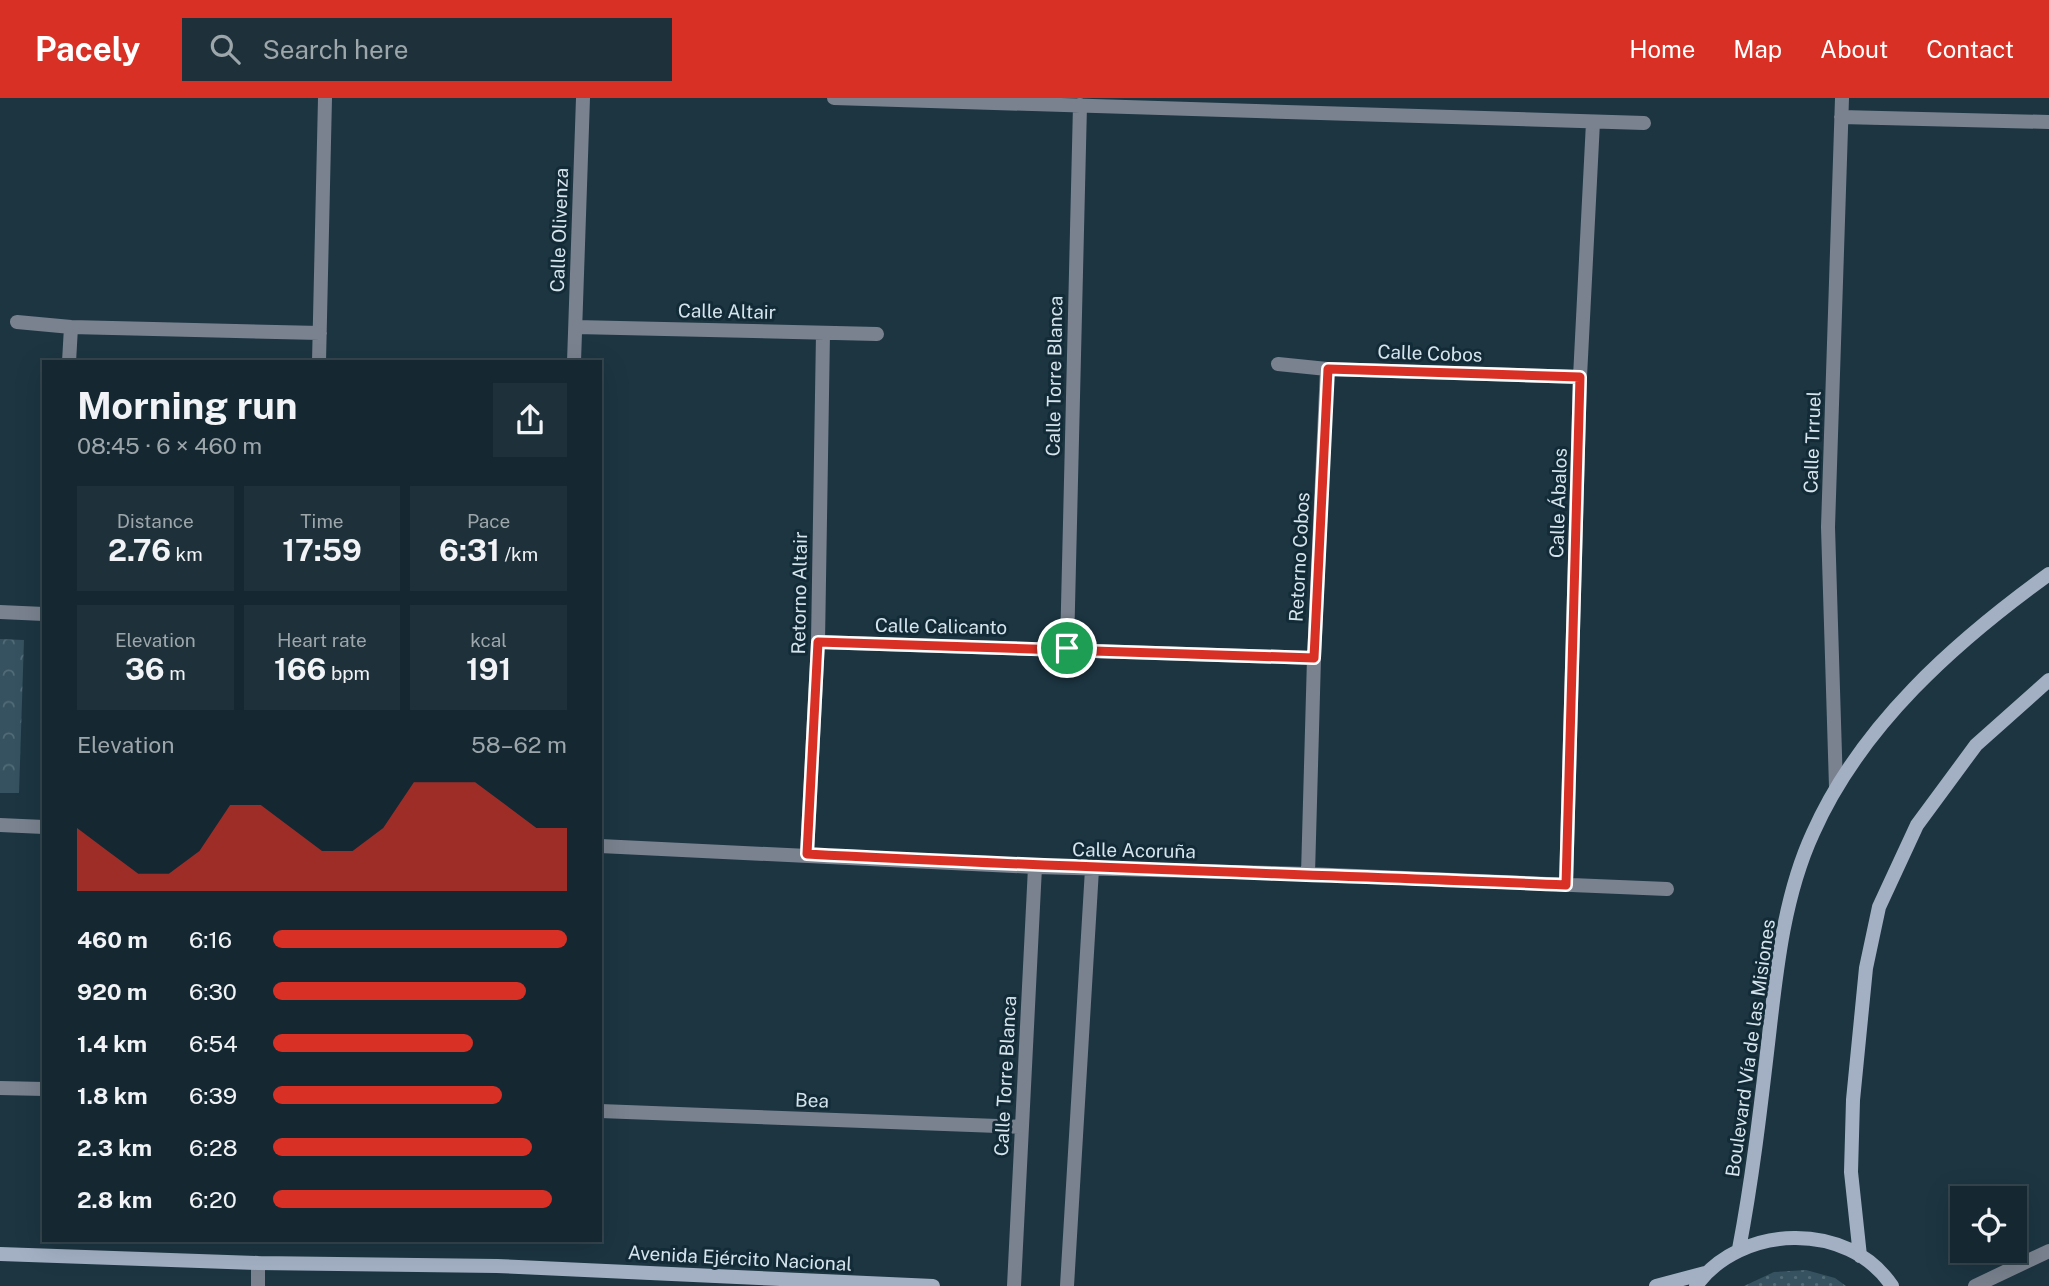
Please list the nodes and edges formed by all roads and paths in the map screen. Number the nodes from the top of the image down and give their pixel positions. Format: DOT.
graph roads {
  1 [pos="325,98"];
  2 [pos="583,98"];
  3 [pos="834,98"];
  4 [pos="1842,98"];
  5 [pos="1080,105"];
  6 [pos="1841,117"];
  7 [pos="1593,122"];
  8 [pos="2049,122"];
  9 [pos="1644,123"];
  10 [pos="16,322"];
  11 [pos="71,327"];
  12 [pos="576,327"];
  13 [pos="320,333"];
  14 [pos="823,333"];
  15 [pos="877,334"];
  16 [pos="69,360"];
  17 [pos="319,360"];
  18 [pos="574,360"];
  19 [pos="1278,365"];
  20 [pos="1328,369"];
  21 [pos="1580,377"];
  22 [pos="2049,574"];
  23 [pos="0,612"];
  24 [pos="42,614"];
  25 [pos="818,642"];
  26 [pos="1067,648"];
  27 [pos="1314,658"];
  28 [pos="2049,680"];
  29 [pos="1836,787"];
  30 [pos="0,825"];
  31 [pos="42,827"];
  32 [pos="602,846"];
  33 [pos="807,854"];
  34 [pos="1035,867"];
  35 [pos="1092,869"];
  36 [pos="1308,874"];
  37 [pos="1566,885"];
  38 [pos="1667,889"];
  39 [pos="0,1088"];
  40 [pos="42,1089"];
  41 [pos="602,1111"];
  42 [pos="1022,1128"];
  43 [pos="1739,1249"];
  44 [pos="2049,1251"];
  45 [pos="0,1254"];
  46 [pos="1860,1256"];
  47 [pos="258,1263"];
  48 [pos="1705,1273"];
  49 [pos="258,1286"];
  50 [pos="933,1286"];
  51 [pos="1014,1286"];
  52 [pos="1067,1286"];
  53 [pos="1656,1286"];
  54 [pos="1696,1286"];
  55 [pos="1892,1286"];
  56 [pos="1975,1286"];
  1 -- 13 [label="street"];
  2 -- 12 [label="street, Calle Olivenza"];
  3 -- 5 [label="street"];
  4 -- 6 [label="street, Calle Trruel"];
  5 -- 7 [label="street"];
  5 -- 26 [label="street, Calle Torre Blanca"];
  6 -- 8 [label="street"];
  6 -- 29 [label="street, Calle Trruel"];
  7 -- 9 [label="street"];
  7 -- 21 [label="street, Calle Ábalos"];
  10 -- 11 [label="street"];
  11 -- 13 [label="street"];
  11 -- 16 [label="street"];
  12 -- 14 [label="street, Calle Altair"];
  12 -- 18 [label="street, Calle Olivenza"];
  13 -- 17 [label="street"];
  14 -- 15 [label="street, Calle Altair"];
  14 -- 25 [label="street, Retorno Altair"];
  19 -- 20 [label="street, Calle Cobos"];
  20 -- 21 [label="street, Calle Cobos"];
  20 -- 27 [label="street, Retorno Cobos"];
  21 -- 37 [label="street, Calle Ábalos"];
  22 -- 29 [label="street, Boulevard Vía de las Misiones"];
  23 -- 24 [label="street"];
  25 -- 26 [label="street, Calle Calicanto"];
  25 -- 33 [label="street, Retorno Altair"];
  26 -- 27 [label="street, Calle Calicanto"];
  27 -- 36 [label="street, Retorno Cobos"];
  28 -- 46 [label="street"];
  29 -- 43 [label="street, Boulevard Vía de las Misiones"];
  30 -- 31 [label="street"];
  32 -- 33 [label="street, Calle Acoruña"];
  33 -- 34 [label="street, Calle Acoruña"];
  34 -- 35 [label="street, Calle Acoruña"];
  34 -- 42 [label="street, Calle Torre Blanca"];
  35 -- 36 [label="street, Calle Acoruña"];
  35 -- 52 [label="street"];
  36 -- 37 [label="street, Calle Acoruña"];
  37 -- 38 [label="street, Calle Acoruña"];
  39 -- 40 [label="street"];
  41 -- 42 [label="street, Bea"];
  42 -- 51 [label="street, Calle Torre Blanca"];
  43 -- 46 [label="street"];
  43 -- 48 [label="street"];
  44 -- 56 [label="street"];
  45 -- 47 [label="street, Avenida Ejército Nacional"];
  46 -- 55 [label="street"];
  47 -- 49 [label="street"];
  47 -- 50 [label="street, Avenida Ejército Nacional"];
  48 -- 53 [label="street"];
  48 -- 54 [label="street"];
}
